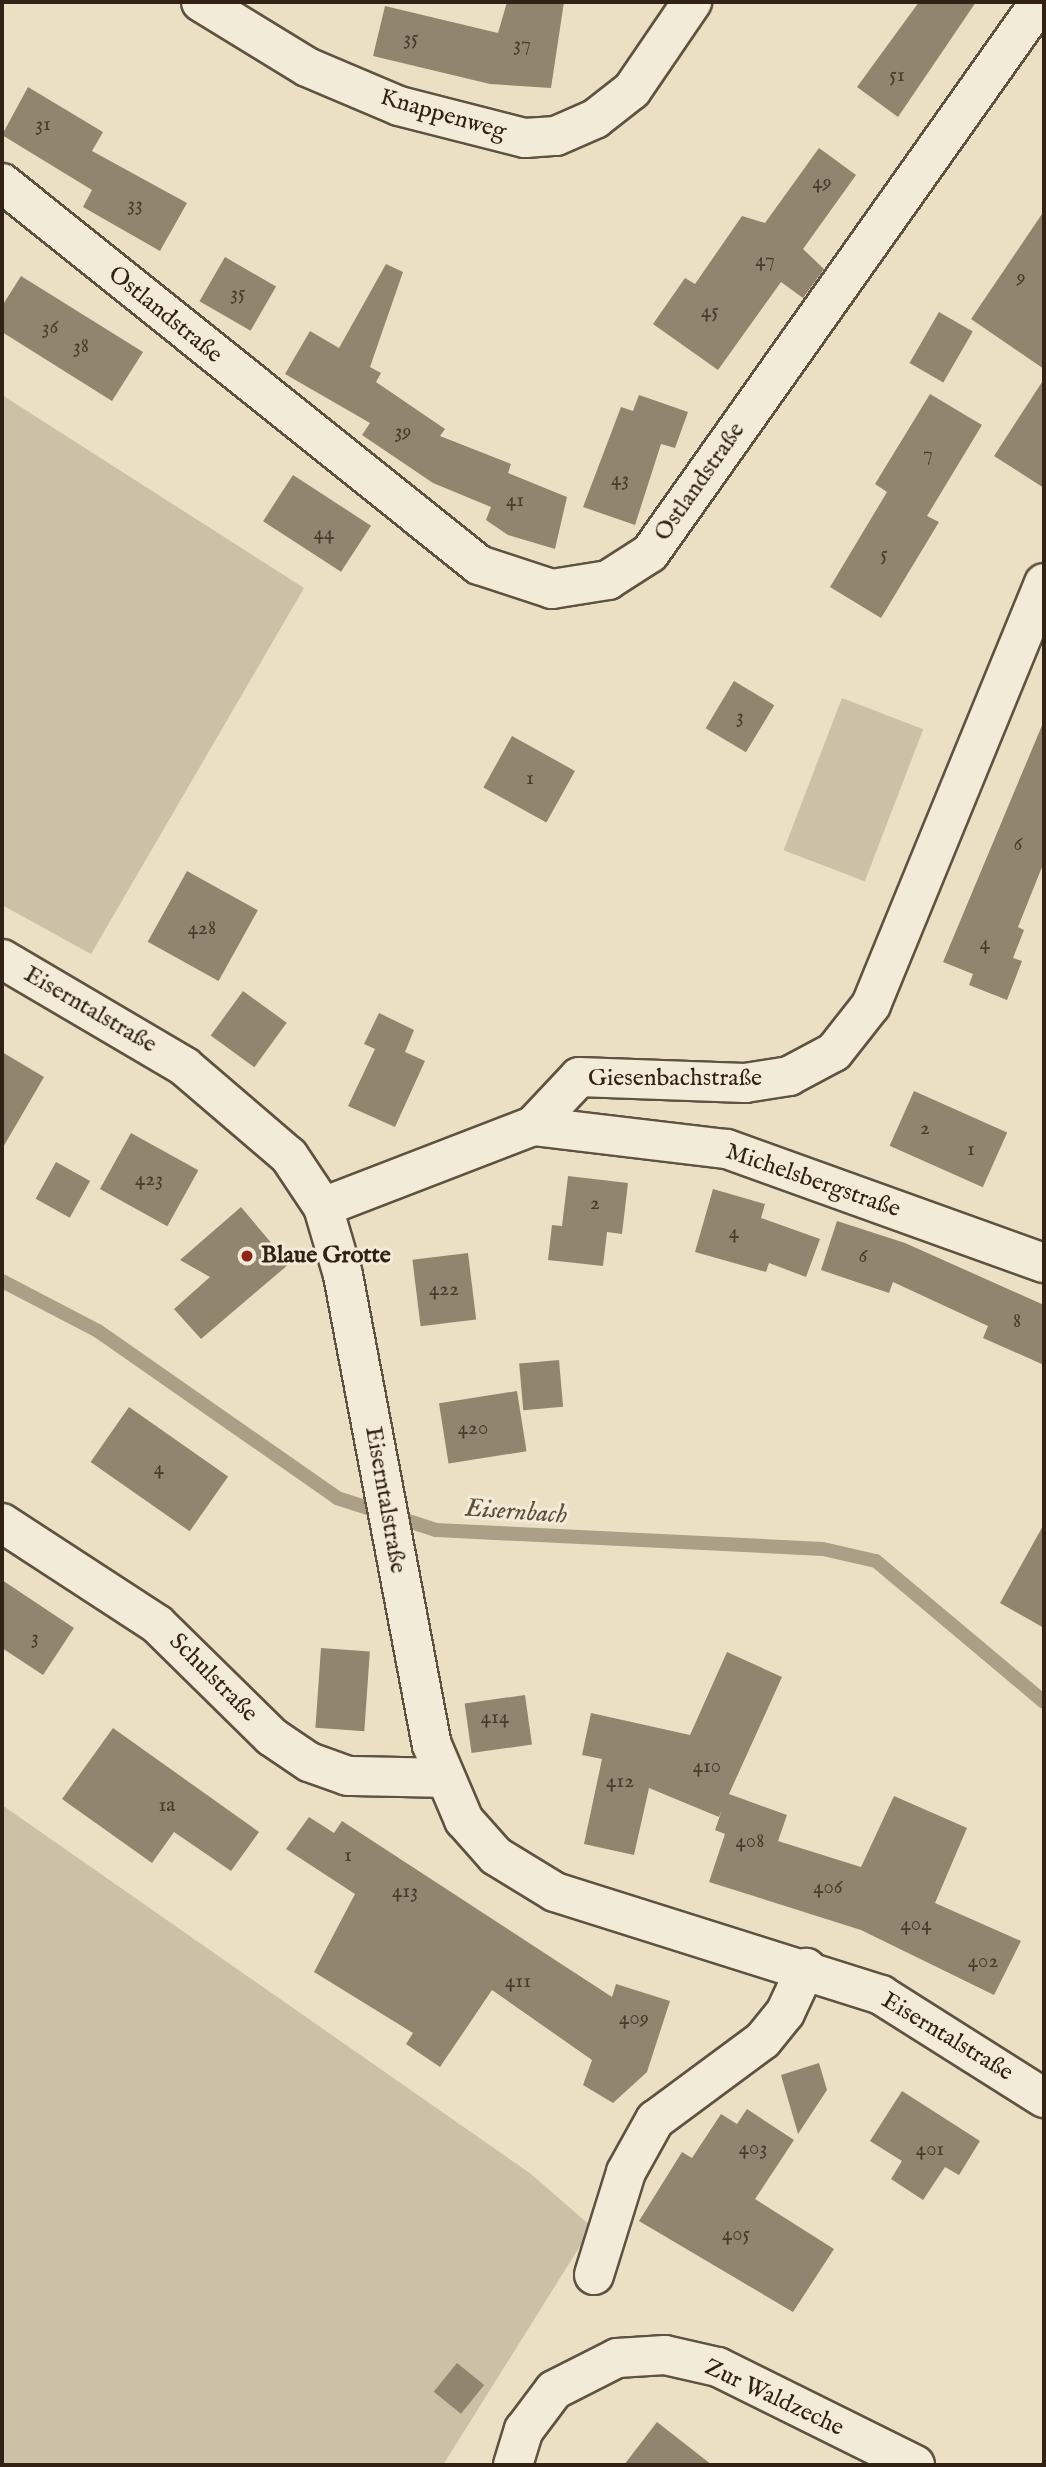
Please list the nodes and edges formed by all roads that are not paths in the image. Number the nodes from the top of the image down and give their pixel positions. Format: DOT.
graph roads {
  1 [pos="201,2"];
  2 [pos="692,2"];
  3 [pos="1040,2"];
  4 [pos="2,183"];
  5 [pos="1044,583"];
  6 [pos="2,959"];
  7 [pos="533,1126"];
  8 [pos="323,1207"];
  9 [pos="1044,1263"];
  10 [pos="2,1522"];
  11 [pos="442,1778"];
  12 [pos="806,1968"];
  13 [pos="1044,2098"];
  14 [pos="594,2275"];
  15 [pos="513,2465"];
  16 [pos="915,2465"];
  1 -- 2 [label="street, Knappenweg"];
  3 -- 4 [label="street, Ostlandstraße"];
  5 -- 7 [label="street, Giesenbachstraße"];
  6 -- 8 [label="street, Eiserntalstraße"];
  7 -- 8 [label="street, Giesenbachstraße"];
  7 -- 9 [label="street, Michelsbergstraße"];
  8 -- 11 [label="street, Eiserntalstraße"];
  10 -- 11 [label="street, Schulstraße"];
  11 -- 12 [label="street, Eiserntalstraße"];
  12 -- 13 [label="street, Eiserntalstraße"];
  12 -- 14 [label="street"];
  15 -- 16 [label="street, Zur Waldzeche"];
}
